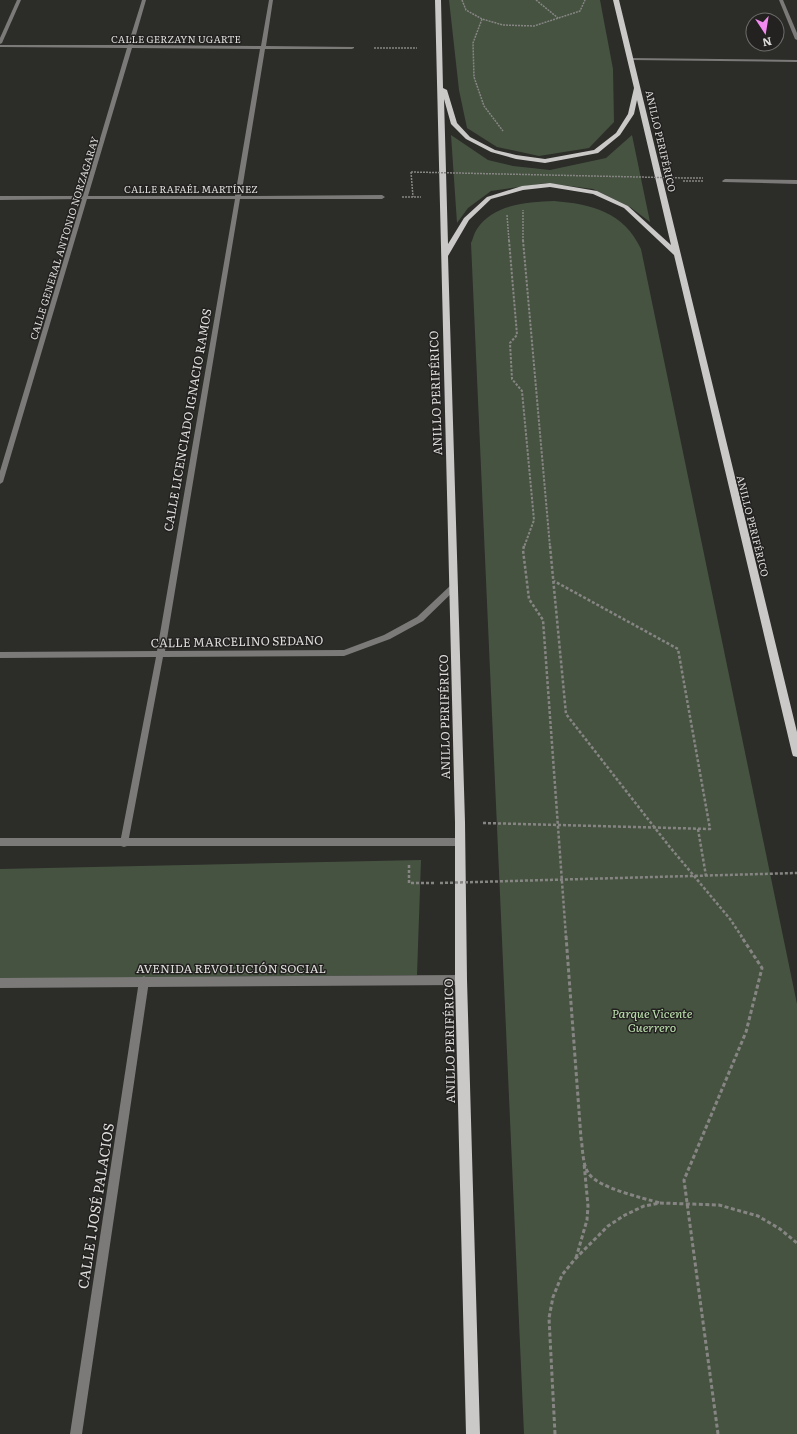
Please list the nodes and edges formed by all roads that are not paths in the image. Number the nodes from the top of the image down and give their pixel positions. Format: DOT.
graph roads {
  1 [pos="19,0"];
  2 [pos="144,0"];
  3 [pos="270,0"];
  4 [pos="438,0"];
  5 [pos="616,0"];
  6 [pos="781,0"];
  7 [pos="797,39"];
  8 [pos="0,43"];
  9 [pos="0,46"];
  10 [pos="130,48"];
  11 [pos="263,48"];
  12 [pos="352,48"];
  13 [pos="631,59"];
  14 [pos="797,61"];
  15 [pos="440,77"];
  16 [pos="636,85"];
  17 [pos="725,181"];
  18 [pos="797,182"];
  19 [pos="238,197"];
  20 [pos="382,197"];
  21 [pos="0,198"];
  22 [pos="86,198"];
  23 [pos="676,252"];
  24 [pos="445,257"];
  25 [pos="0,482"];
  26 [pos="454,587"];
  27 [pos="0,655"];
  28 [pos="160,655"];
  29 [pos="797,753"];
  30 [pos="0,842"];
  31 [pos="460,842"];
  32 [pos="124,843"];
  33 [pos="462,980"];
  34 [pos="144,981"];
  35 [pos="0,983"];
  36 [pos="76,1434"];
  37 [pos="473,1434"];
  1 -- 8 [label="street"];
  2 -- 10 [label="street, CALLE GENERAL ANTONIO NORZAGARAY"];
  3 -- 11 [label="street, CALLE LICENCIADO IGNACIO RAMOS"];
  4 -- 15 [label="main road, ANILLO PERIFÉRICO"];
  5 -- 13 [label="main road, ANILLO PERIFÉRICO"];
  6 -- 7 [label="street"];
  9 -- 10 [label="street, CALLE GERZAYN UGARTE"];
  10 -- 11 [label="street, CALLE GERZAYN UGARTE"];
  10 -- 22 [label="street, CALLE GENERAL ANTONIO NORZAGARAY"];
  11 -- 12 [label="street, CALLE GERZAYN UGARTE"];
  11 -- 19 [label="street, CALLE LICENCIADO IGNACIO RAMOS"];
  13 -- 14 [label="street"];
  13 -- 16 [label="main road, ANILLO PERIFÉRICO"];
  15 -- 16 [label="main road"];
  15 -- 24 [label="main road, ANILLO PERIFÉRICO"];
  16 -- 23 [label="main road, ANILLO PERIFÉRICO"];
  17 -- 18 [label="street"];
  19 -- 20 [label="street, CALLE RAFAÉL MARTÍNEZ"];
  19 -- 22 [label="street, CALLE RAFAÉL MARTÍNEZ"];
  19 -- 28 [label="street, CALLE LICENCIADO IGNACIO RAMOS"];
  21 -- 22 [label="street, CALLE RAFAÉL MARTÍNEZ"];
  22 -- 25 [label="street, CALLE GENERAL ANTONIO NORZAGARAY"];
  23 -- 24 [label="main road"];
  23 -- 29 [label="main road, ANILLO PERIFÉRICO"];
  24 -- 26 [label="main road, ANILLO PERIFÉRICO"];
  26 -- 28 [label="street, CALLE MARCELINO SEDANO"];
  26 -- 31 [label="main road, ANILLO PERIFÉRICO"];
  27 -- 28 [label="street, CALLE MARCELINO SEDANO"];
  28 -- 32 [label="street, CALLE LICENCIADO IGNACIO RAMOS"];
  30 -- 32 [label="street"];
  31 -- 32 [label="street"];
  31 -- 33 [label="main road, ANILLO PERIFÉRICO"];
  33 -- 34 [label="street, AVENIDA REVOLUCIÓN SOCIAL"];
  33 -- 37 [label="main road, ANILLO PERIFÉRICO"];
  34 -- 35 [label="street, AVENIDA REVOLUCIÓN SOCIAL"];
  34 -- 36 [label="street, CALLE 1 JOSÉ PALACIOS"];
}
